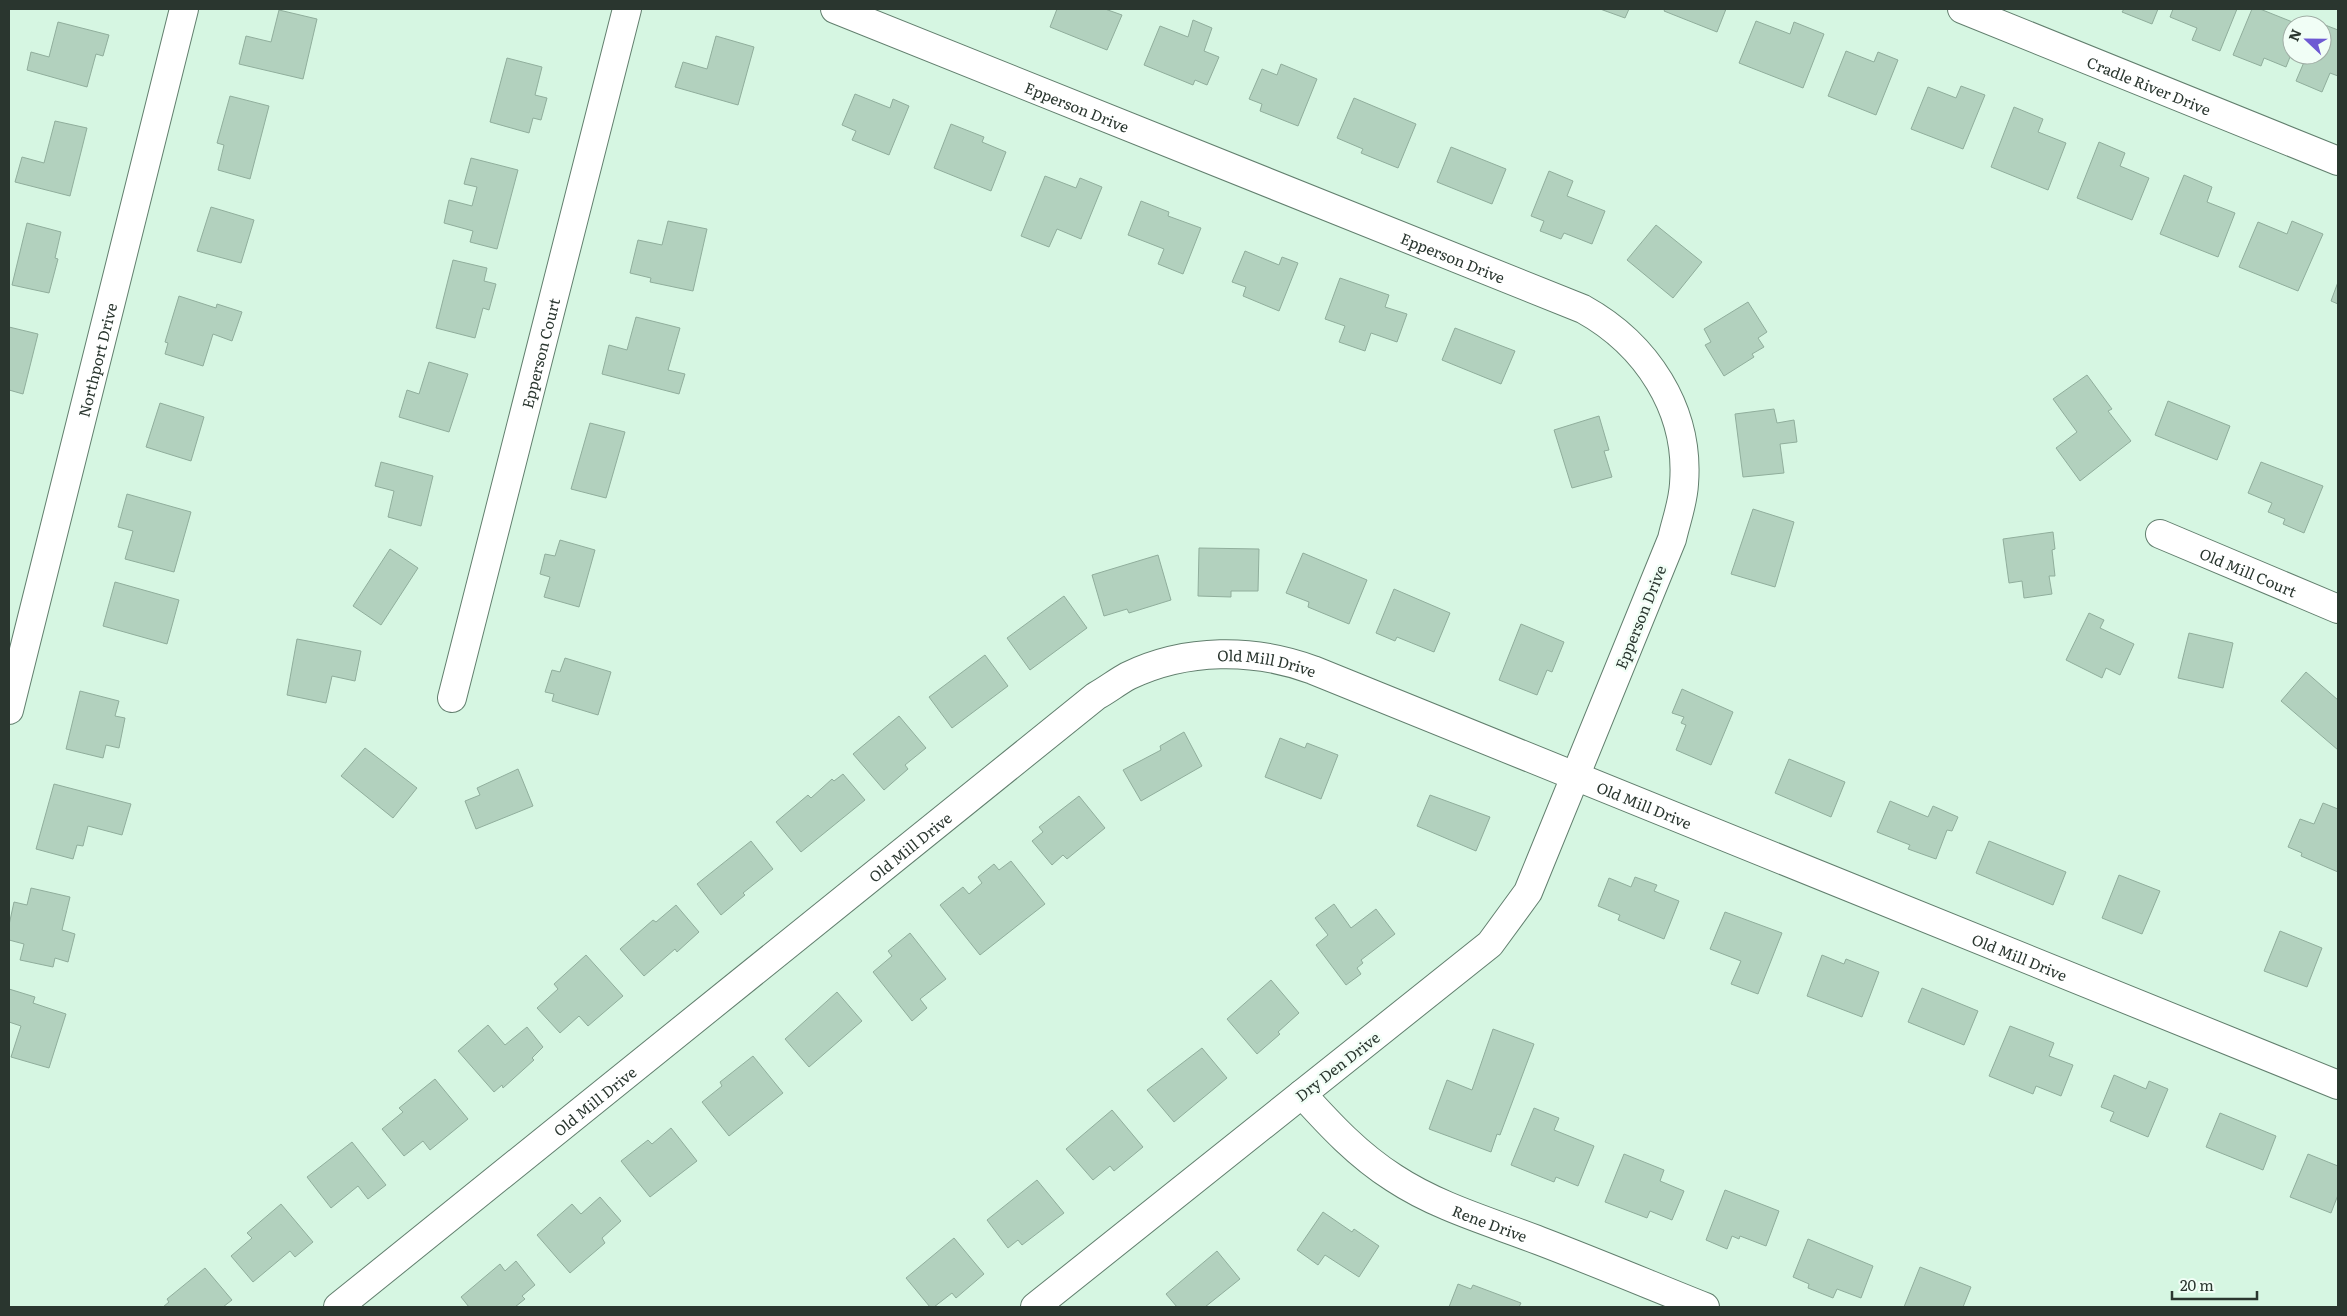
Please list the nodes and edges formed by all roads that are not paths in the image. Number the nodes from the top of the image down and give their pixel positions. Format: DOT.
graph roads {
  1 [pos="184,9"];
  2 [pos="627,9"];
  3 [pos="836,9"];
  4 [pos="1962,9"];
  5 [pos="2338,161"];
  6 [pos="2160,534"];
  7 [pos="2338,609"];
  8 [pos="452,698"];
  9 [pos="9,710"];
  10 [pos="1574,775"];
  11 [pos="2338,1084"];
  12 [pos="1302,1094"];
  13 [pos="338,1307"];
  14 [pos="1034,1307"];
  15 [pos="1705,1307"];
  1 -- 9 [label="street, Northport Drive"];
  2 -- 8 [label="street, Epperson Court"];
  3 -- 10 [label="street, Epperson Drive"];
  4 -- 5 [label="street, Cradle River Drive"];
  6 -- 7 [label="street, Old Mill Court"];
  10 -- 11 [label="street, Old Mill Drive"];
  10 -- 12 [label="street, Dry Den Drive"];
  10 -- 13 [label="street, Old Mill Drive"];
  12 -- 14 [label="street, Dry Den Drive"];
  12 -- 15 [label="street, Rene Drive"];
}
